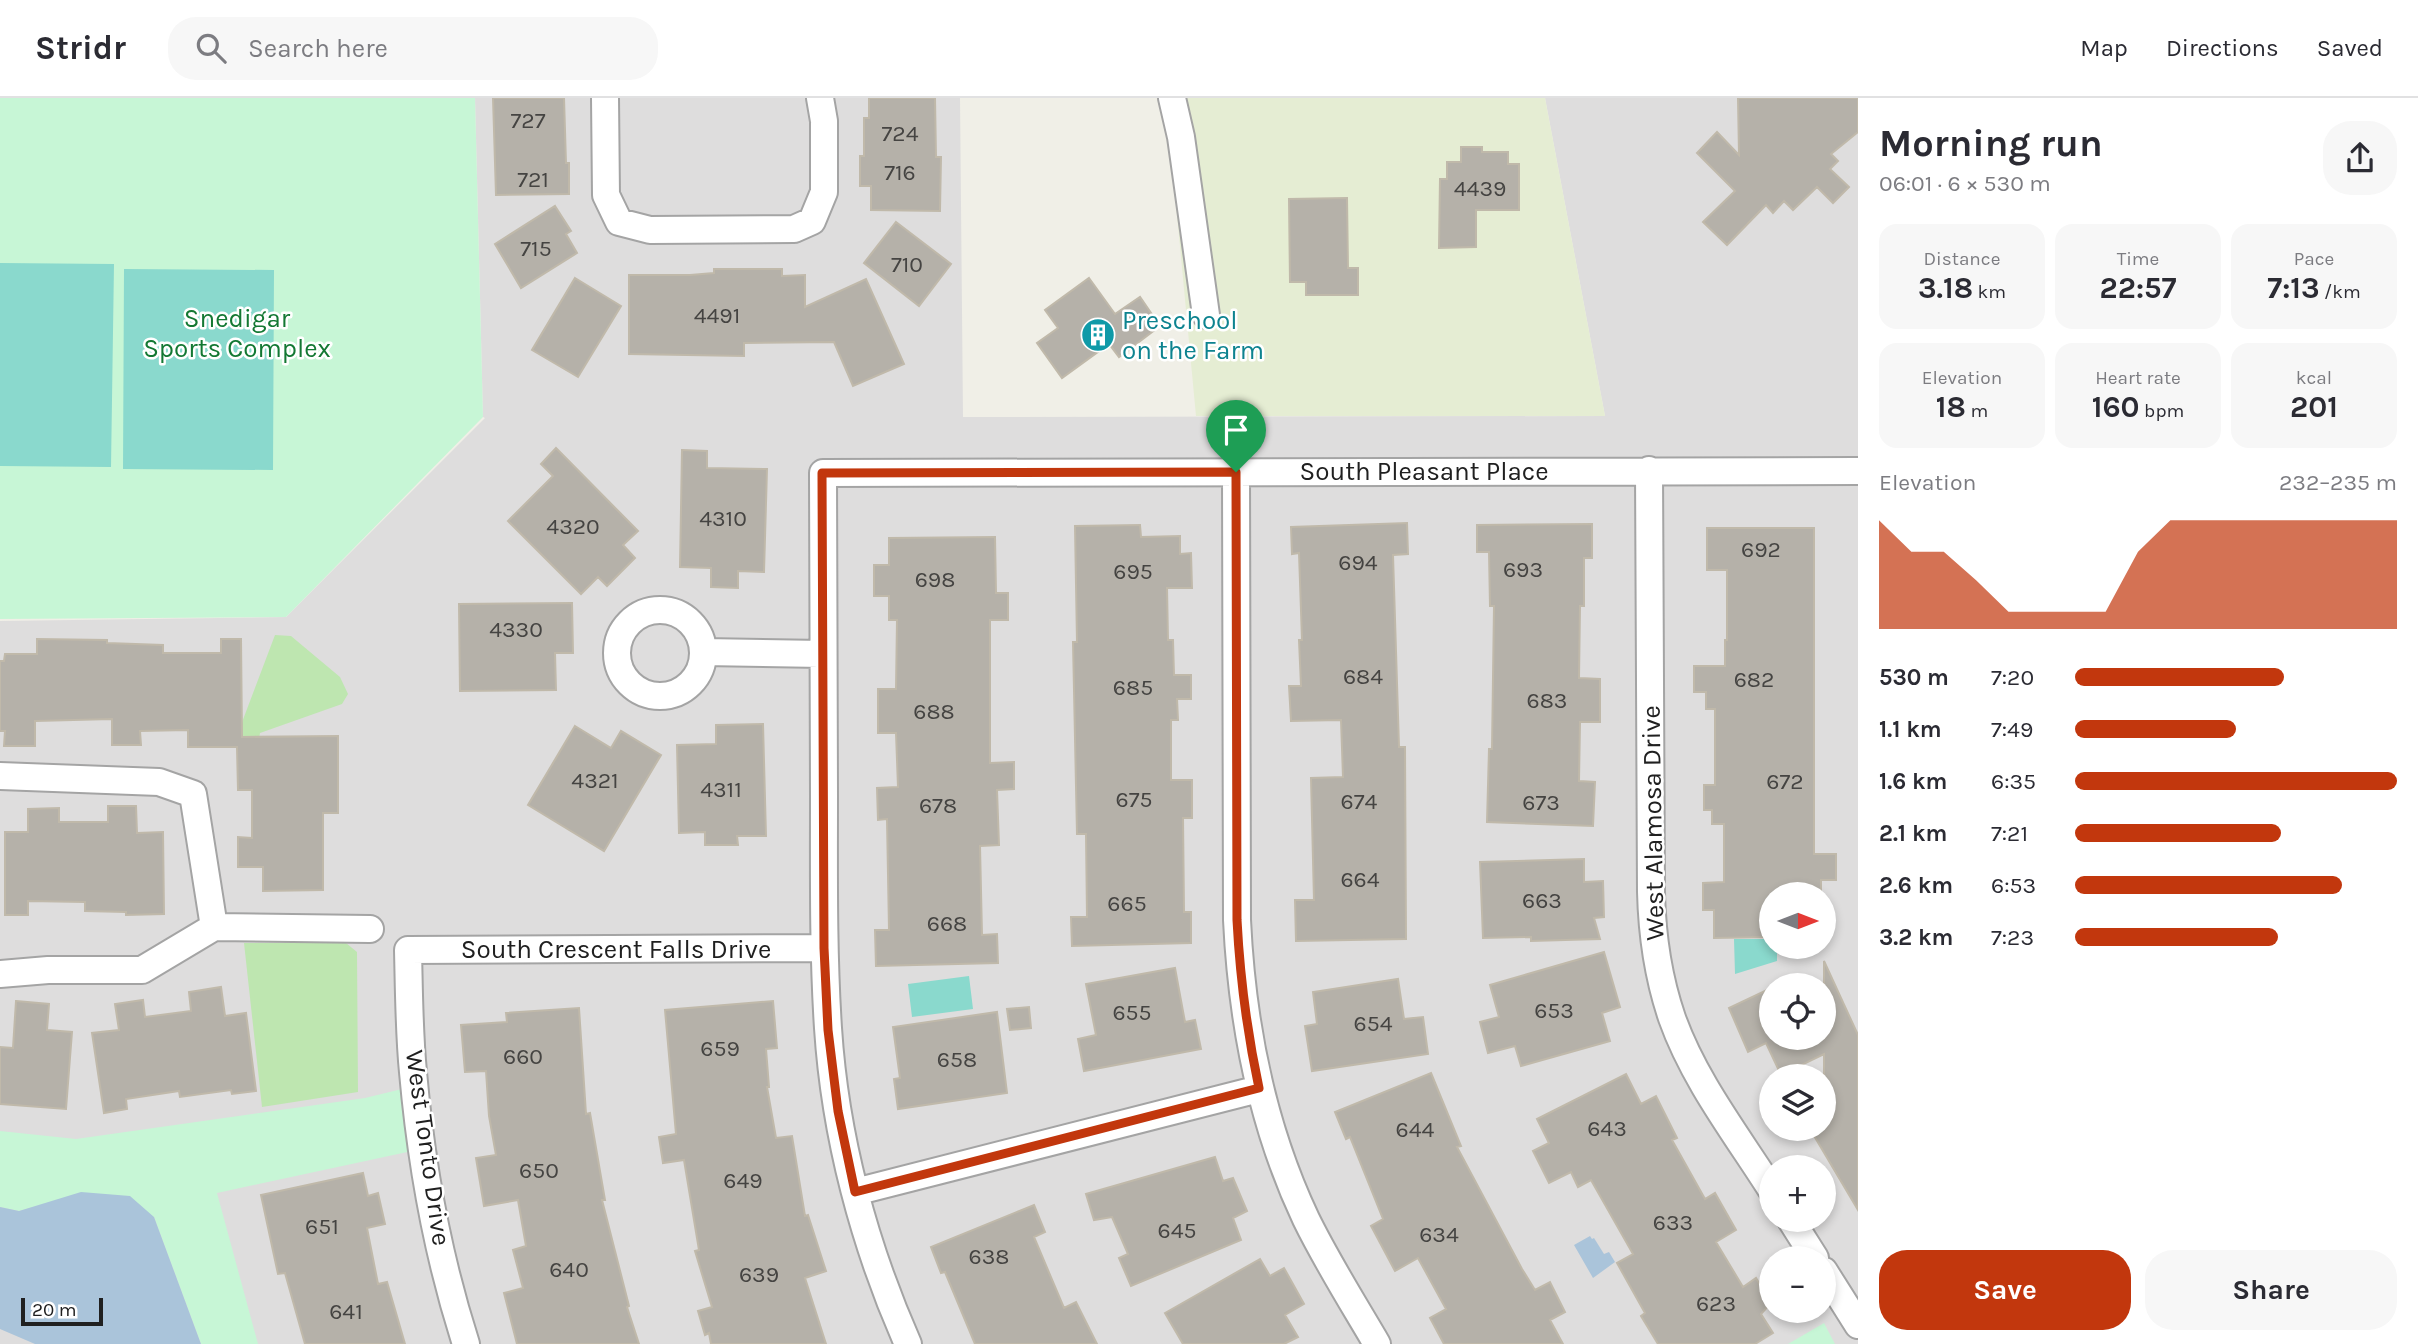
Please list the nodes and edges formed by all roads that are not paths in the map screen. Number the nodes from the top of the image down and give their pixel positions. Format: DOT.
graph roads {
  1 [pos="605,98"];
  2 [pos="820,98"];
  3 [pos="1172,98"];
  4 [pos="1206,315"];
  5 [pos="1649,470"];
  6 [pos="1858,471"];
  7 [pos="1236,472"];
  8 [pos="703,652"];
  9 [pos="823,654"];
  10 [pos="0,776"];
  11 [pos="214,927"];
  12 [pos="370,929"];
  13 [pos="824,948"];
  14 [pos="408,950"];
  15 [pos="0,974"];
  16 [pos="1259,1088"];
  17 [pos="1759,1170"];
  18 [pos="855,1192"];
  19 [pos="1836,1290"];
  20 [pos="1858,1325"];
  21 [pos="466,1344"];
  22 [pos="908,1344"];
  23 [pos="1377,1344"];
  1 -- 2 [label="street"];
  3 -- 4 [label="street"];
  5 -- 6 [label="street, South Pleasant Place"];
  5 -- 7 [label="street, South Pleasant Place"];
  5 -- 17 [label="street, West Alamosa Drive"];
  7 -- 9 [label="street, South Pleasant Place"];
  7 -- 16 [label="street"];
  8 -- 9 [label="street"];
  9 -- 13 [label="street"];
  10 -- 11 [label="street"];
  11 -- 12 [label="street"];
  11 -- 15 [label="street"];
  13 -- 14 [label="street, South Crescent Falls Drive"];
  13 -- 18 [label="street"];
  14 -- 21 [label="street, West Tonto Drive"];
  16 -- 18 [label="street"];
  16 -- 23 [label="street"];
  18 -- 22 [label="street"];
  19 -- 20 [label="street"];
}
